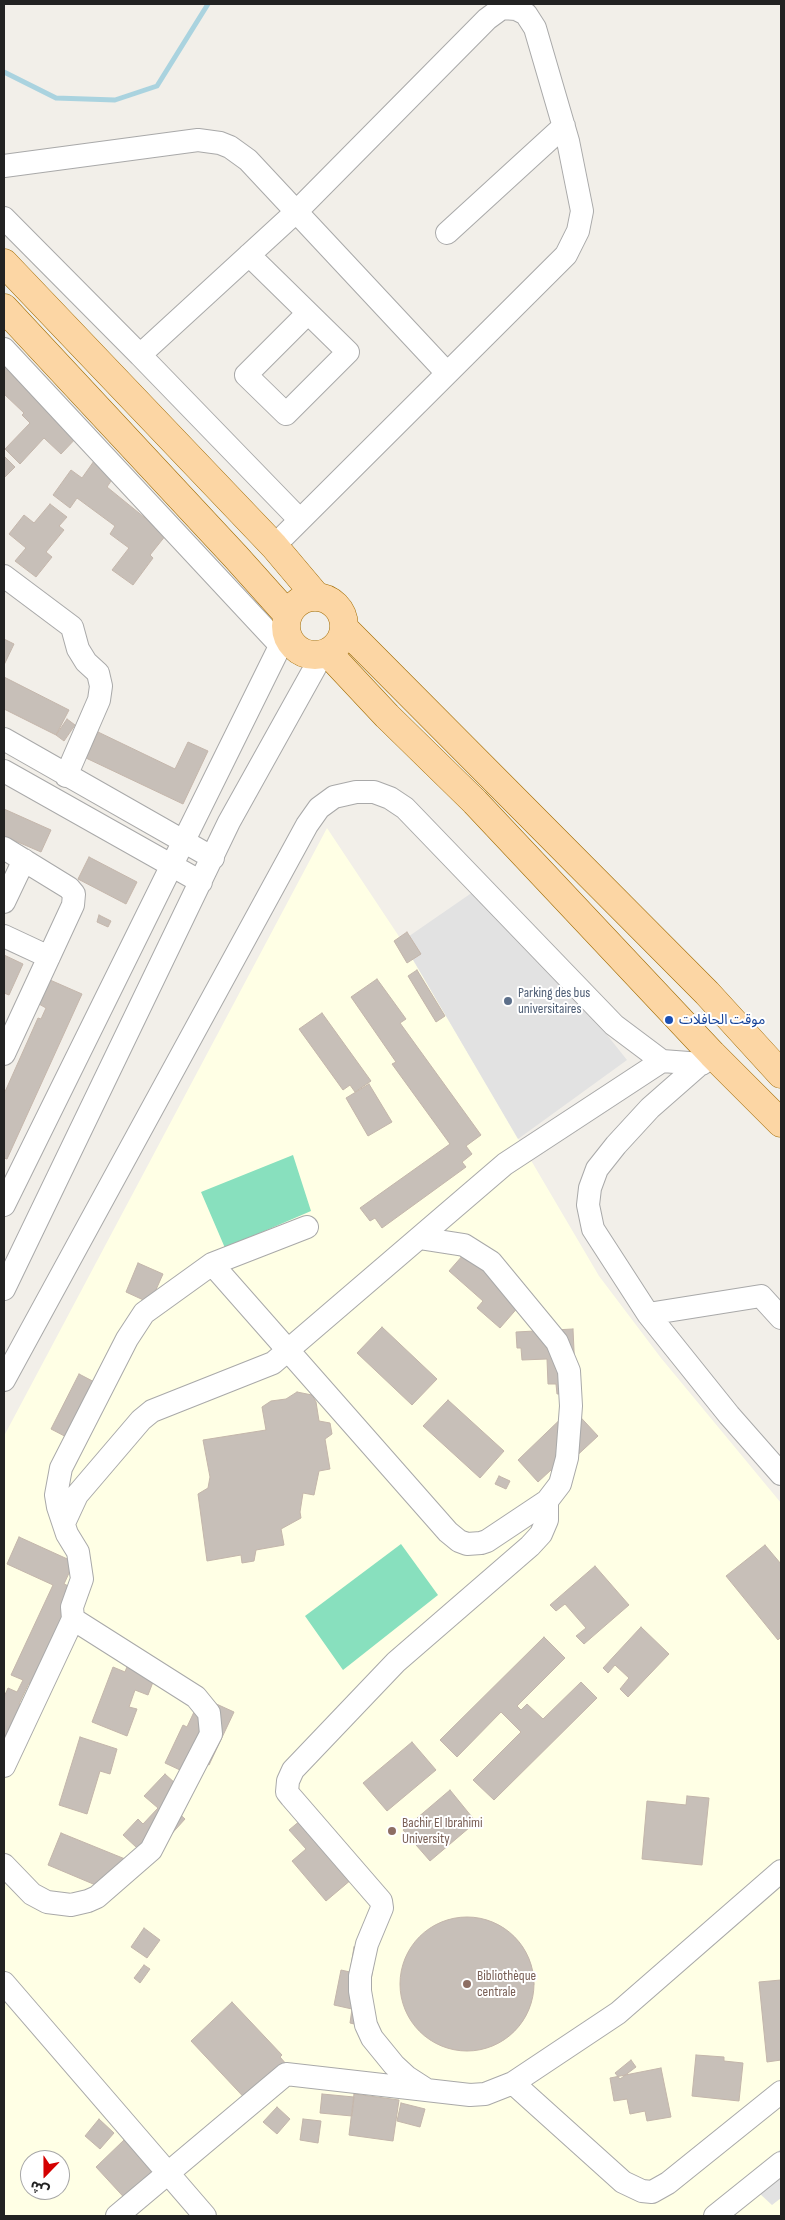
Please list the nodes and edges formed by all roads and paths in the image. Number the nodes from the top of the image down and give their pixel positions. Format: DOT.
graph roads {
  1 [pos="564,126"];
  2 [pos="4,166"];
  3 [pos="297,211"];
  4 [pos="4,218"];
  5 [pos="447,233"];
  6 [pos="249,254"];
  7 [pos="4,263"];
  8 [pos="4,308"];
  9 [pos="308,313"];
  10 [pos="4,349"];
  11 [pos="140,355"];
  12 [pos="448,373"];
  13 [pos="299,519"];
  14 [pos="274,546"];
  15 [pos="4,576"];
  16 [pos="317,597"];
  17 [pos="344,628"];
  18 [pos="285,631"];
  19 [pos="325,654"];
  20 [pos="4,739"];
  21 [pos="6,776"];
  22 [pos="66,776"];
  23 [pos="184,841"];
  24 [pos="4,848"];
  25 [pos="213,858"];
  26 [pos="171,864"];
  27 [pos="14,871"];
  28 [pos="201,882"];
  29 [pos="4,902"];
  30 [pos="4,936"];
  31 [pos="49,957"];
  32 [pos="12,1013"];
  33 [pos="4,1054"];
  34 [pos="707,1059"];
  35 [pos="662,1060"];
  36 [pos="781,1074"];
  37 [pos="781,1123"];
  38 [pos="4,1204"];
  39 [pos="307,1227"];
  40 [pos="419,1238"];
  41 [pos="212,1264"];
  42 [pos="4,1288"];
  43 [pos="648,1314"];
  44 [pos="781,1318"];
  45 [pos="288,1352"];
  46 [pos="4,1380"];
  47 [pos="781,1474"];
  48 [pos="547,1502"];
  49 [pos="64,1523"];
  50 [pos="73,1619"];
  51 [pos="4,1766"];
  52 [pos="4,1865"];
  53 [pos="781,1871"];
  54 [pos="4,1983"];
  55 [pos="514,2083"];
  56 [pos="427,2090"];
  57 [pos="781,2092"];
  58 [pos="781,2163"];
  59 [pos="167,2174"];
  60 [pos="117,2216"];
  61 [pos="205,2216"];
  62 [pos="715,2216"];
  1 -- 3 [label="street"];
  1 -- 5 [label="street"];
  1 -- 12 [label="street"];
  2 -- 3 [label="street"];
  3 -- 6 [label="street"];
  3 -- 12 [label="street"];
  4 -- 11 [label="street"];
  6 -- 9 [label="street"];
  6 -- 11 [label="street"];
  7 -- 14 [label="main road"];
  8 -- 18 [label="main road"];
  9 -- 9 [label="street"];
  10 -- 18 [label="street"];
  11 -- 13 [label="street"];
  12 -- 13 [label="street"];
  13 -- 14 [label="street"];
  14 -- 16 [label="main road"];
  15 -- 22 [label="street"];
  16 -- 17 [label="main road"];
  16 -- 18 [label="main road"];
  17 -- 19 [label="main road"];
  17 -- 36 [label="main road"];
  18 -- 19 [label="main road"];
  18 -- 23 [label="street"];
  19 -- 25 [label="street"];
  19 -- 34 [label="main road"];
  20 -- 22 [label="street"];
  21 -- 26 [label="street"];
  22 -- 23 [label="street"];
  23 -- 25 [label="street"];
  23 -- 26 [label="street"];
  24 -- 27 [label="street"];
  25 -- 28 [label="street"];
  26 -- 28 [label="street"];
  26 -- 38 [label="street"];
  27 -- 29 [label="street"];
  27 -- 31 [label="street"];
  28 -- 42 [label="street"];
  30 -- 31 [label="street"];
  31 -- 32 [label="street"];
  32 -- 33 [label="street"];
  34 -- 35 [label="street"];
  34 -- 37 [label="main road"];
  34 -- 43 [label="street"];
  35 -- 40 [label="street"];
  35 -- 46 [label="street"];
  39 -- 41 [label="street"];
  40 -- 45 [label="street"];
  40 -- 48 [label="street"];
  41 -- 45 [label="street"];
  41 -- 49 [label="street"];
  43 -- 44 [label="street"];
  43 -- 47 [label="street"];
  45 -- 48 [label="street"];
  45 -- 49 [label="street"];
  48 -- 56 [label="street"];
  49 -- 50 [label="street"];
  50 -- 51 [label="street"];
  50 -- 52 [label="street"];
  53 -- 55 [label="street"];
  54 -- 59 [label="street"];
  55 -- 56 [label="street"];
  55 -- 57 [label="street"];
  56 -- 59 [label="street"];
  58 -- 62 [label="street"];
  59 -- 60 [label="street"];
  59 -- 61 [label="street"];
}
